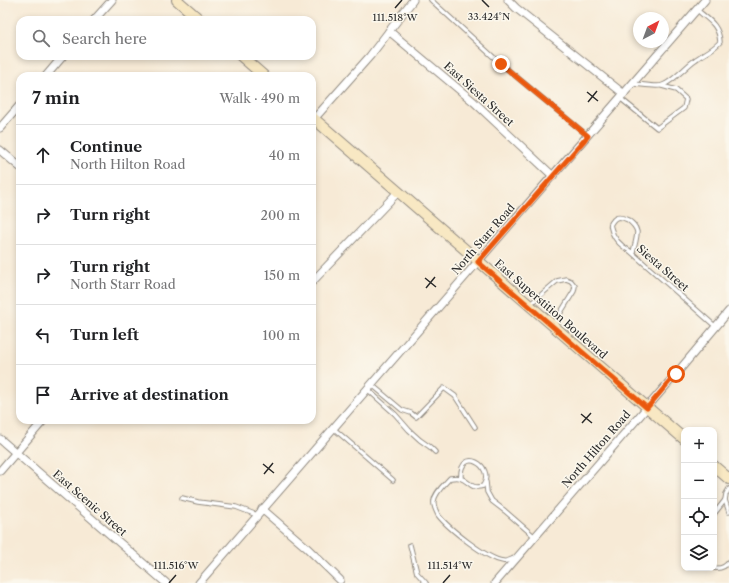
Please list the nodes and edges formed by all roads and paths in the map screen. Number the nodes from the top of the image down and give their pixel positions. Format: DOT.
graph roads {
  1 [pos="112,0"];
  2 [pos="177,0"];
  3 [pos="413,0"];
  4 [pos="430,0"];
  5 [pos="508,0"];
  6 [pos="705,0"];
  7 [pos="697,10"];
  8 [pos="98,16"];
  9 [pos="195,16"];
  10 [pos="389,31"];
  11 [pos="60,60"];
  12 [pos="246,60"];
  13 [pos="49,72"];
  14 [pos="259,72"];
  15 [pos="632,84"];
  16 [pos="662,86"];
  17 [pos="622,96"];
  18 [pos="16,110"];
  19 [pos="316,115"];
  20 [pos="316,121"];
  21 [pos="0,128"];
  22 [pos="588,136"];
  23 [pos="0,150"];
  24 [pos="16,164"];
  25 [pos="553,176"];
  26 [pos="398,192"];
  27 [pos="633,253"];
  28 [pos="478,262"];
  29 [pos="316,278"];
  30 [pos="529,305"];
  31 [pos="729,311"];
  32 [pos="552,326"];
  33 [pos="716,327"];
  34 [pos="369,386"];
  35 [pos="647,408"];
  36 [pos="40,424"];
  37 [pos="475,427"];
  38 [pos="333,428"];
  39 [pos="681,437"];
  40 [pos="0,439"];
  41 [pos="16,452"];
  42 [pos="435,452"];
  43 [pos="717,469"];
  44 [pos="0,471"];
  45 [pos="461,478"];
  46 [pos="729,479"];
  47 [pos="393,480"];
  48 [pos="486,482"];
  49 [pos="729,489"];
  50 [pos="182,498"];
  51 [pos="725,500"];
  52 [pos="262,509"];
  53 [pos="717,510"];
  54 [pos="729,512"];
  55 [pos="257,515"];
  56 [pos="535,537"];
  57 [pos="410,545"];
  58 [pos="518,557"];
  59 [pos="729,562"];
  60 [pos="717,569"];
  61 [pos="340,580"];
  62 [pos="166,583"];
  63 [pos="199,583"];
  64 [pos="426,583"];
  65 [pos="495,583"];
  1 -- 8 [label="street"];
  2 -- 9 [label="main road"];
  3 -- 10 [label="street"];
  4 -- 22 [label="lane"];
  5 -- 17 [label="street"];
  6 -- 7 [label="street, North Starr Road"];
  7 -- 15 [label="street, North Starr Road"];
  7 -- 16 [label="lane"];
  10 -- 19 [label="street"];
  10 -- 25 [label="street, East Siesta Street"];
  11 -- 13 [label="street"];
  12 -- 14 [label="main road"];
  15 -- 16 [label="lane"];
  15 -- 17 [label="street, North Starr Road"];
  16 -- 17 [label="lane"];
  17 -- 22 [label="street, North Starr Road"];
  18 -- 21 [label="street"];
  20 -- 26 [label="main road, East Superstition Boulevard"];
  22 -- 25 [label="street, North Starr Road"];
  23 -- 24 [label="street"];
  25 -- 28 [label="street, North Starr Road"];
  26 -- 28 [label="main road, East Superstition Boulevard"];
  26 -- 29 [label="street"];
  27 -- 27 [label="lane, Siesta Street"];
  27 -- 33 [label="lane, Siesta Street"];
  28 -- 30 [label="main road, East Superstition Boulevard"];
  28 -- 34 [label="street, North Starr Road"];
  30 -- 32 [label="main road, East Superstition Boulevard"];
  30 -- 32 [label="lane"];
  31 -- 33 [label="street, North Hilton Road"];
  32 -- 35 [label="main road, East Superstition Boulevard"];
  33 -- 35 [label="street, North Hilton Road"];
  34 -- 37 [label="lane"];
  34 -- 38 [label="street, North Starr Road"];
  34 -- 42 [label="lane"];
  35 -- 39 [label="main road, East Superstition Boulevard"];
  35 -- 56 [label="street, North Hilton Road"];
  36 -- 41 [label="street"];
  38 -- 47 [label="lane"];
  38 -- 52 [label="street, North Starr Road"];
  40 -- 41 [label="street, East Scenic Street"];
  41 -- 44 [label="street"];
  41 -- 62 [label="street, East Scenic Street"];
  43 -- 46 [label="main road"];
  45 -- 48 [label="lane"];
  45 -- 48 [label="lane"];
  45 -- 58 [label="lane"];
  48 -- 56 [label="lane"];
  49 -- 51 [label="lane"];
  50 -- 55 [label="lane"];
  51 -- 53 [label="lane"];
  51 -- 54 [label="lane"];
  52 -- 55 [label="street, North Starr Road"];
  52 -- 61 [label="street"];
  55 -- 63 [label="street, North Starr Road"];
  56 -- 58 [label="street, North Hilton Road"];
  57 -- 64 [label="lane"];
  58 -- 65 [label="street, North Hilton Road"];
  59 -- 60 [label="lane"];
}
